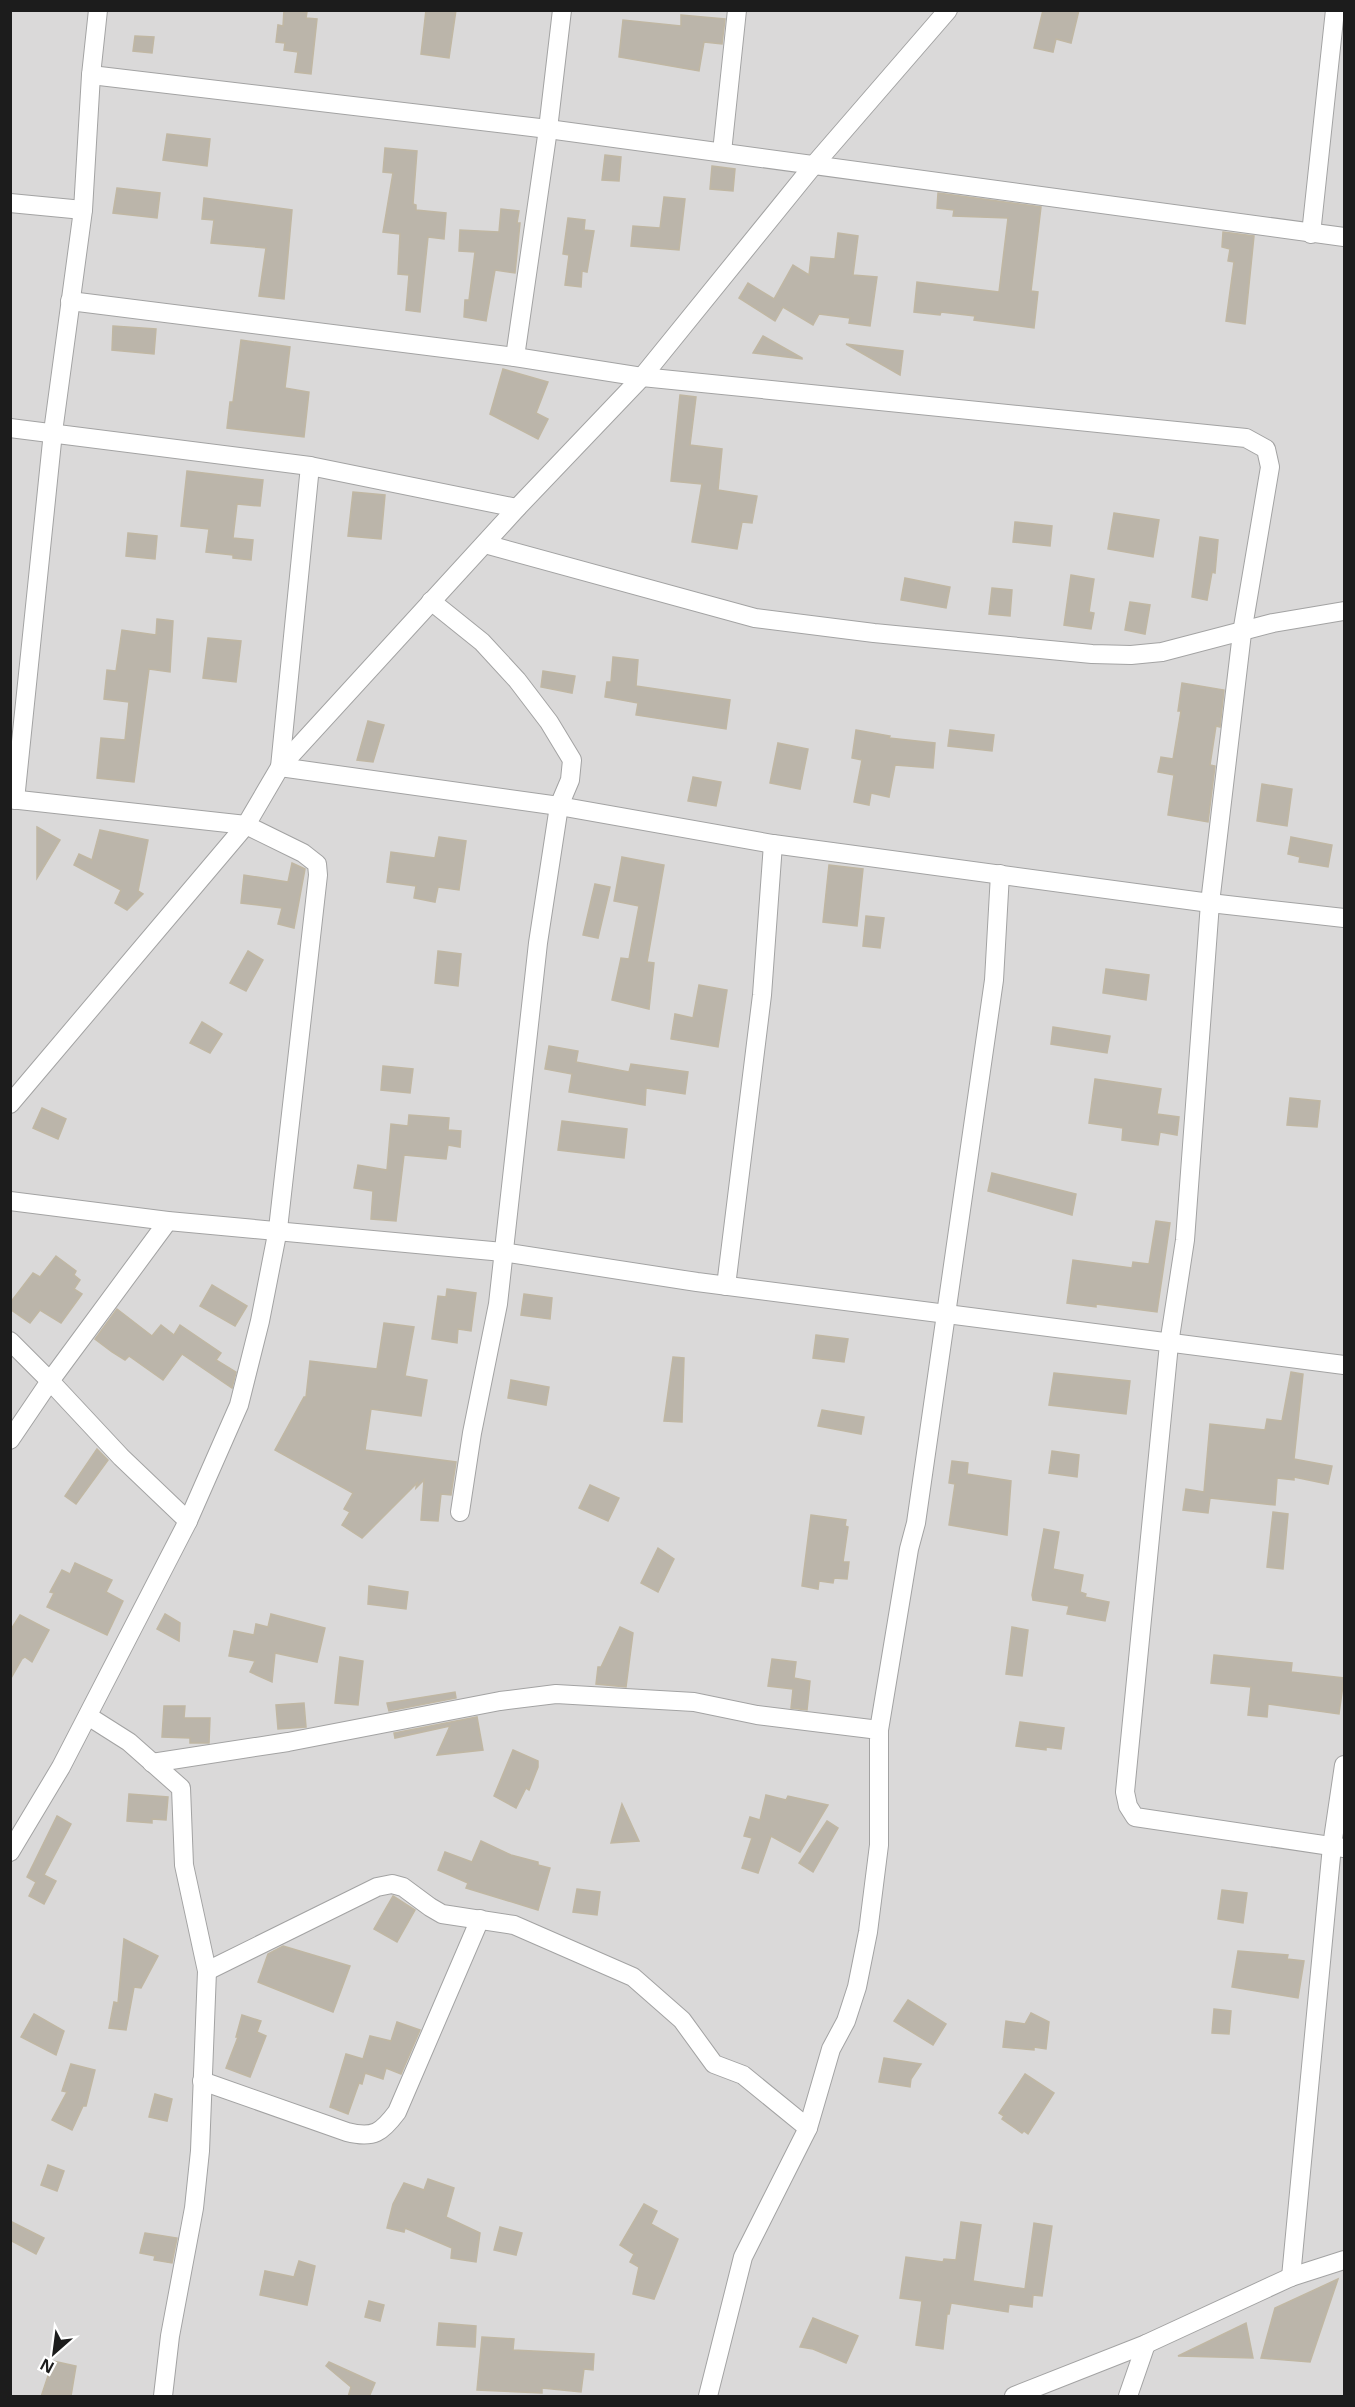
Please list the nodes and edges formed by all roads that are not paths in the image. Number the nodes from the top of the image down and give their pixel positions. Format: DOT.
graph roads {
  1 [pos="98,10"];
  2 [pos="562,10"];
  3 [pos="737,10"];
  4 [pos="948,10"];
  5 [pos="1335,10"];
  6 [pos="91,75"];
  7 [pos="548,129"];
  8 [pos="722,152"];
  9 [pos="813,166"];
  10 [pos="10,203"];
  11 [pos="83,210"];
  12 [pos="1311,234"];
  13 [pos="1344,237"];
  14 [pos="70,301"];
  15 [pos="515,357"];
  16 [pos="642,377"];
  17 [pos="10,428"];
  18 [pos="53,432"];
  19 [pos="310,466"];
  20 [pos="517,508"];
  21 [pos="485,544"];
  22 [pos="431,601"];
  23 [pos="1344,611"];
  24 [pos="1242,633"];
  25 [pos="280,767"];
  26 [pos="13,800"];
  27 [pos="559,806"];
  28 [pos="246,825"];
  29 [pos="773,844"];
  30 [pos="1000,874"];
  31 [pos="1210,903"];
  32 [pos="1344,918"];
  33 [pos="10,1104"];
  34 [pos="10,1201"];
  35 [pos="168,1221"];
  36 [pos="278,1229"];
  37 [pos="503,1252"];
  38 [pos="726,1286"];
  39 [pos="947,1315"];
  40 [pos="10,1341"];
  41 [pos="1169,1344"];
  42 [pos="1344,1365"];
  43 [pos="50,1382"];
  44 [pos="10,1440"];
  45 [pos="460,1512"];
  46 [pos="188,1521"];
  47 [pos="88,1716"];
  48 [pos="879,1730"];
  49 [pos="152,1763"];
  50 [pos="1344,1765"];
  51 [pos="1338,1847"];
  52 [pos="10,1852"];
  53 [pos="480,1919"];
  54 [pos="207,1971"];
  55 [pos="202,2081"];
  56 [pos="808,2128"];
  57 [pos="1344,2260"];
  58 [pos="1291,2277"];
  59 [pos="1146,2344"];
  60 [pos="163,2397"];
  61 [pos="708,2397"];
  62 [pos="1014,2397"];
  63 [pos="1128,2397"];
  1 -- 6 [label="street"];
  2 -- 7 [label="street"];
  3 -- 8 [label="street"];
  4 -- 9 [label="street"];
  5 -- 12 [label="street"];
  6 -- 7 [label="street"];
  6 -- 11 [label="street"];
  7 -- 8 [label="street"];
  7 -- 15 [label="street"];
  8 -- 9 [label="street"];
  9 -- 12 [label="street"];
  9 -- 16 [label="street"];
  10 -- 11 [label="street"];
  11 -- 14 [label="street"];
  12 -- 13 [label="street"];
  14 -- 15 [label="street"];
  14 -- 18 [label="street"];
  15 -- 16 [label="street"];
  16 -- 20 [label="street"];
  16 -- 24 [label="street"];
  17 -- 18 [label="street"];
  18 -- 19 [label="street"];
  18 -- 26 [label="street"];
  19 -- 20 [label="street"];
  19 -- 25 [label="street"];
  20 -- 21 [label="street"];
  21 -- 22 [label="street"];
  21 -- 24 [label="street"];
  22 -- 25 [label="street"];
  22 -- 27 [label="street"];
  23 -- 24 [label="street"];
  24 -- 31 [label="street"];
  25 -- 27 [label="street"];
  25 -- 28 [label="street"];
  26 -- 28 [label="street"];
  27 -- 29 [label="street"];
  27 -- 37 [label="street"];
  28 -- 33 [label="street"];
  28 -- 36 [label="street"];
  29 -- 30 [label="street"];
  29 -- 38 [label="street"];
  30 -- 31 [label="street"];
  30 -- 39 [label="street"];
  31 -- 32 [label="street"];
  31 -- 41 [label="street"];
  34 -- 35 [label="street"];
  35 -- 36 [label="street"];
  35 -- 43 [label="street"];
  36 -- 37 [label="street"];
  36 -- 46 [label="street"];
  37 -- 38 [label="street"];
  37 -- 45 [label="street"];
  38 -- 39 [label="street"];
  39 -- 41 [label="street"];
  39 -- 48 [label="street"];
  40 -- 43 [label="street"];
  41 -- 42 [label="street"];
  41 -- 51 [label="street"];
  43 -- 44 [label="street"];
  43 -- 46 [label="street"];
  46 -- 47 [label="street"];
  47 -- 49 [label="street"];
  47 -- 52 [label="street"];
  48 -- 49 [label="street"];
  48 -- 56 [label="street"];
  49 -- 54 [label="street"];
  50 -- 51 [label="street"];
  51 -- 58 [label="street"];
  53 -- 54 [label="street"];
  53 -- 55 [label="street"];
  53 -- 56 [label="street"];
  54 -- 55 [label="street"];
  55 -- 60 [label="street"];
  56 -- 61 [label="street"];
  57 -- 58 [label="street"];
  58 -- 59 [label="street"];
  59 -- 62 [label="street"];
  59 -- 63 [label="street"];
}
